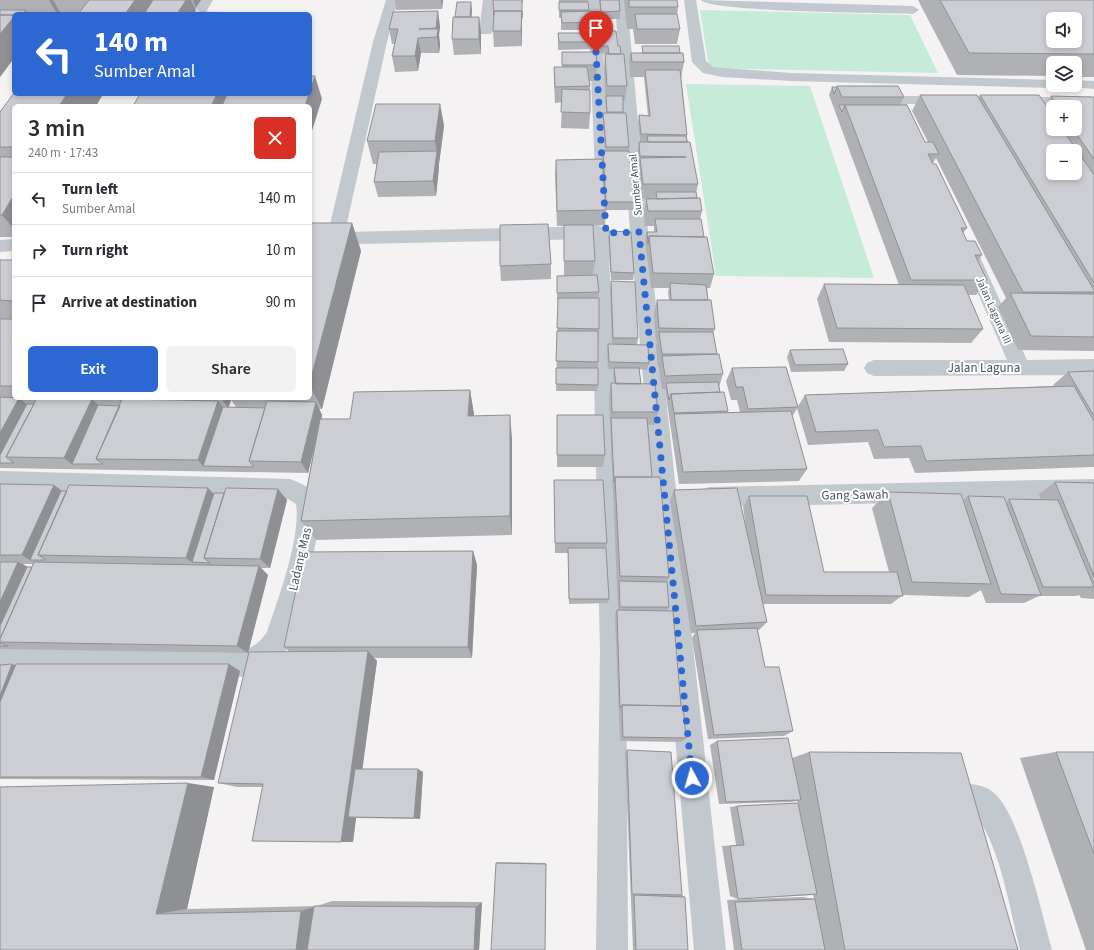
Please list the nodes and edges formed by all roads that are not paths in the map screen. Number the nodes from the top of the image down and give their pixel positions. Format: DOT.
graph roads {
  1 [pos="392,0"];
  2 [pos="489,0"];
  3 [pos="594,0"];
  4 [pos="621,0"];
  5 [pos="690,0"];
  6 [pos="707,0"];
  7 [pos="913,10"];
  8 [pos="486,31"];
  9 [pos="1046,84"];
  10 [pos="1082,84"];
  11 [pos="1094,85"];
  12 [pos="833,91"];
  13 [pos="1094,96"];
  14 [pos="959,100"];
  15 [pos="998,101"];
  16 [pos="1094,101"];
  17 [pos="915,136"];
  18 [pos="616,233"];
  19 [pos="334,238"];
  20 [pos="312,239"];
  21 [pos="966,244"];
  22 [pos="12,245"];
  23 [pos="0,246"];
  24 [pos="1020,367"];
  25 [pos="1094,367"];
  26 [pos="874,368"];
  27 [pos="0,481"];
  28 [pos="1094,489"];
  29 [pos="664,498"];
  30 [pos="0,657"];
  31 [pos="959,837"];
  32 [pos="1022,934"];
  33 [pos="612,950"];
  34 [pos="710,950"];
  1 -- 19 [label="street"];
  2 -- 8 [label="street"];
  3 -- 18 [label="street"];
  4 -- 18 [label="street, Sumber Amal"];
  5 -- 9 [label="street"];
  6 -- 7 [label="street"];
  10 -- 11 [label="street"];
  12 -- 13 [label="street"];
  14 -- 17 [label="street"];
  15 -- 16 [label="street"];
  18 -- 19 [label="street"];
  18 -- 29 [label="street"];
  18 -- 33 [label="street"];
  19 -- 20 [label="street"];
  21 -- 24 [label="street, Jalan Laguna III"];
  22 -- 23 [label="street"];
  24 -- 25 [label="street, Jalan Laguna"];
  24 -- 26 [label="street, Jalan Laguna"];
  27 -- 30 [label="street, Ladang Mas"];
  28 -- 29 [label="street, Gang Sawah"];
  29 -- 34 [label="street"];
  31 -- 32 [label="street"];
}
